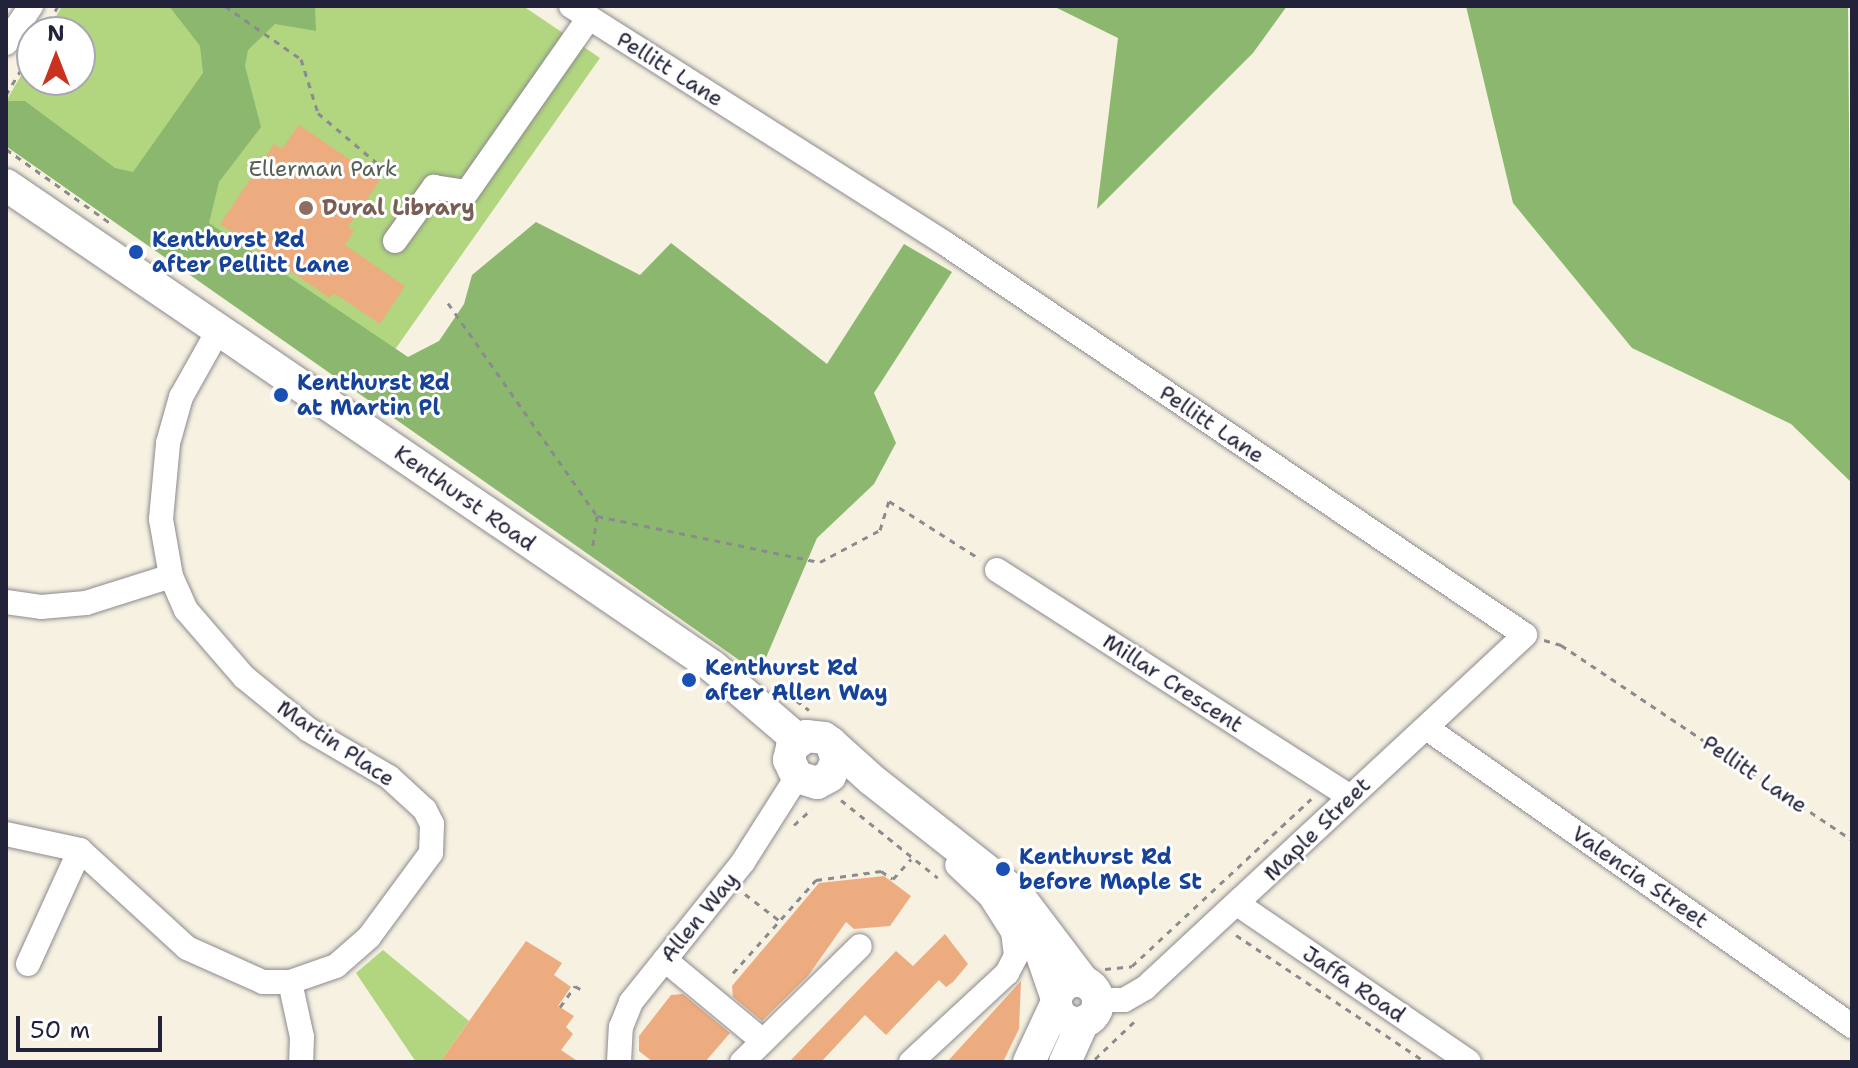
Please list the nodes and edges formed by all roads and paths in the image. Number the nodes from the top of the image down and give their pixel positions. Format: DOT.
graph roads {
  1 [pos="31,6"];
  2 [pos="225,6"];
  3 [pos="580,12"];
  4 [pos="6,43"];
  5 [pos="6,149"];
  6 [pos="390,174"];
  7 [pos="6,185"];
  8 [pos="123,232"];
  9 [pos="395,241"];
  10 [pos="448,303"];
  11 [pos="218,331"];
  12 [pos="597,516"];
  13 [pos="590,563"];
  14 [pos="997,570"];
  15 [pos="171,576"];
  16 [pos="6,602"];
  17 [pos="1525,635"];
  18 [pos="769,681"];
  19 [pos="1428,729"];
  20 [pos="815,733"];
  21 [pos="819,789"];
  22 [pos="1339,789"];
  23 [pos="790,830"];
  24 [pos="6,834"];
  25 [pos="1852,840"];
  26 [pos="80,850"];
  27 [pos="912,858"];
  28 [pos="952,875"];
  29 [pos="741,891"];
  30 [pos="1239,905"];
  31 [pos="780,921"];
  32 [pos="1224,944"];
  33 [pos="860,946"];
  34 [pos="665,960"];
  35 [pos="28,964"];
  36 [pos="733,973"];
  37 [pos="290,982"];
  38 [pos="582,990"];
  39 [pos="1078,994"];
  40 [pos="560,1007"];
  41 [pos="1138,1019"];
  42 [pos="1852,1026"];
  43 [pos="763,1041"];
  44 [pos="301,1062"];
  45 [pos="619,1062"];
  46 [pos="742,1062"];
  47 [pos="911,1062"];
  48 [pos="1029,1062"];
  49 [pos="1065,1062"];
  50 [pos="1092,1062"];
  51 [pos="1426,1062"];
  52 [pos="1469,1062"];
  1 -- 4 [label="street"];
  2 -- 6 [label="path"];
  3 -- 9 [label="street"];
  3 -- 17 [label="street, Pellitt Lane"];
  5 -- 8 [label="path"];
  7 -- 11 [label="main road, Kenthurst Road"];
  10 -- 12 [label="path"];
  11 -- 15 [label="street, Martin Place"];
  11 -- 20 [label="main road, Kenthurst Road"];
  12 -- 13 [label="path"];
  12 -- 14 [label="path"];
  14 -- 22 [label="street, Millar Crescent"];
  15 -- 16 [label="street"];
  15 -- 37 [label="street, Martin Place"];
  17 -- 19 [label="street, Maple Street"];
  17 -- 25 [label="path, Pellitt Lane"];
  18 -- 20 [label="path"];
  19 -- 22 [label="street, Maple Street"];
  19 -- 42 [label="street, Valencia Street"];
  20 -- 21 [label="main road"];
  20 -- 21 [label="main road"];
  20 -- 39 [label="main road, Kenthurst Road"];
  21 -- 23 [label="path"];
  21 -- 27 [label="path"];
  21 -- 28 [label="main road"];
  21 -- 34 [label="street, Allen Way"];
  22 -- 30 [label="street, Maple Street"];
  22 -- 39 [label="path"];
  24 -- 26 [label="street"];
  26 -- 35 [label="street"];
  26 -- 37 [label="street"];
  27 -- 28 [label="path"];
  27 -- 31 [label="path"];
  28 -- 39 [label="main road"];
  28 -- 47 [label="street"];
  29 -- 31 [label="path"];
  30 -- 39 [label="street, Maple Street"];
  30 -- 52 [label="street, Jaffa Road"];
  31 -- 36 [label="path"];
  32 -- 51 [label="path"];
  33 -- 43 [label="street"];
  34 -- 43 [label="street"];
  34 -- 45 [label="street, Allen Way"];
  37 -- 44 [label="street"];
  38 -- 40 [label="path"];
  39 -- 48 [label="main road"];
  39 -- 49 [label="main road"];
  41 -- 50 [label="path"];
  43 -- 46 [label="street"];
}
